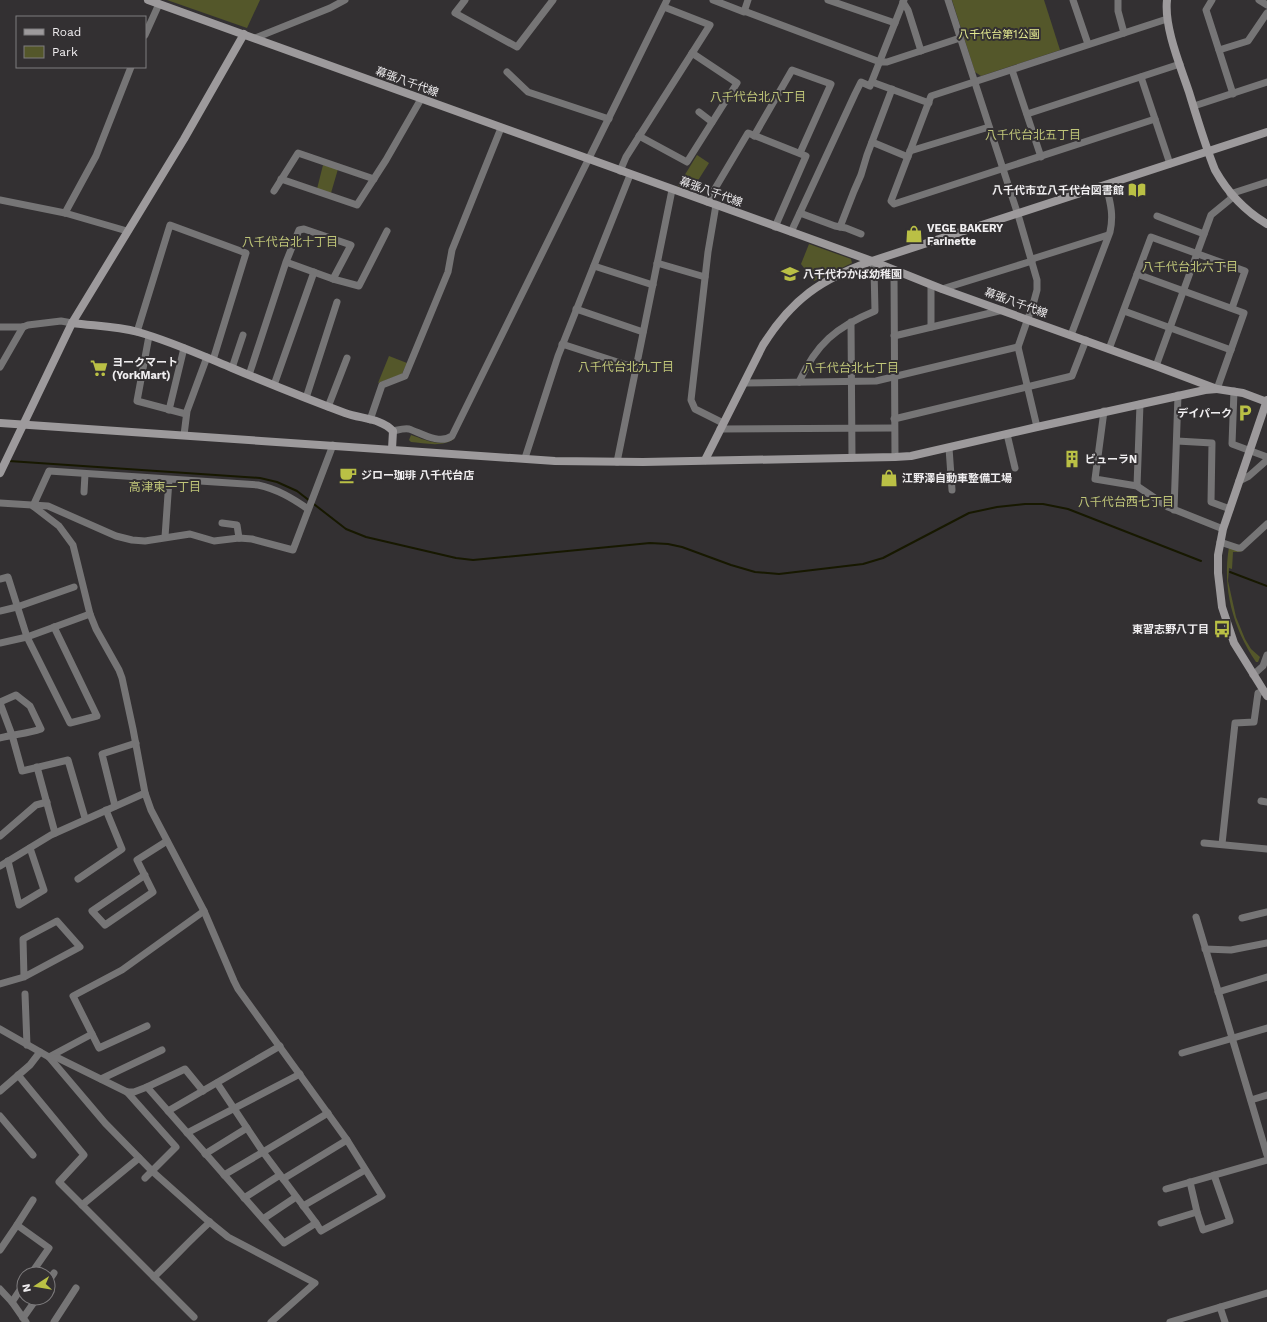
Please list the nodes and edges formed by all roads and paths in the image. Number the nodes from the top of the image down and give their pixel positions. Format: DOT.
graph roads {
  1 [pos="148,0"];
  2 [pos="345,0"];
  3 [pos="465,0"];
  4 [pos="553,0"];
  5 [pos="713,0"];
  6 [pos="748,0"];
  7 [pos="828,0"];
  8 [pos="948,0"];
  9 [pos="1073,0"];
  10 [pos="1118,0"];
  11 [pos="1167,0"];
  12 [pos="1212,0"];
  13 [pos="1259,0"];
  14 [pos="904,1"];
  15 [pos="664,2"];
  16 [pos="159,4"];
  17 [pos="1267,5"];
  18 [pos="744,11"];
  19 [pos="1267,13"];
  20 [pos="1167,19"];
  21 [pos="895,23"];
  22 [pos="146,33"];
  23 [pos="1124,33"];
  24 [pos="244,34"];
  25 [pos="255,38"];
  26 [pos="960,38"];
  27 [pos="1088,44"];
  28 [pos="1219,50"];
  29 [pos="921,51"];
  30 [pos="692,54"];
  31 [pos="880,62"];
  32 [pos="1180,64"];
  33 [pos="130,68"];
  34 [pos="1012,70"];
  35 [pos="507,72"];
  36 [pos="1141,77"];
  37 [pos="872,82"];
  38 [pos="975,82"];
  39 [pos="1267,82"];
  40 [pos="892,89"];
  41 [pos="1233,94"];
  42 [pos="421,99"];
  43 [pos="929,103"];
  44 [pos="1194,106"];
  45 [pos="699,112"];
  46 [pos="1027,114"];
  47 [pos="609,119"];
  48 [pos="1155,119"];
  49 [pos="712,122"];
  50 [pos="989,127"];
  51 [pos="501,128"];
  52 [pos="1267,132"];
  53 [pos="639,136"];
  54 [pos="754,136"];
  55 [pos="872,142"];
  56 [pos="1208,151"];
  57 [pos="800,153"];
  58 [pos="909,154"];
  59 [pos="1040,157"];
  60 [pos="589,160"];
  61 [pos="1170,164"];
  62 [pos="1003,169"];
  63 [pos="620,171"];
  64 [pos="630,175"];
  65 [pos="281,179"];
  66 [pos="374,179"];
  67 [pos="1267,182"];
  68 [pos="1106,185"];
  69 [pos="672,190"];
  70 [pos="274,191"];
  71 [pos="1232,195"];
  72 [pos="0,200"];
  73 [pos="707,202"];
  74 [pos="716,205"];
  75 [pos="65,212"];
  76 [pos="800,213"];
  77 [pos="1018,214"];
  78 [pos="1157,216"];
  79 [pos="1267,224"];
  80 [pos="775,227"];
  81 [pos="840,227"];
  82 [pos="127,231"];
  83 [pos="387,231"];
  84 [pos="791,232"];
  85 [pos="862,234"];
  86 [pos="1204,234"];
  87 [pos="1108,235"];
  88 [pos="1197,254"];
  89 [pos="1032,260"];
  90 [pos="872,261"];
  91 [pos="286,262"];
  92 [pos="657,263"];
  93 [pos="594,266"];
  94 [pos="894,271"];
  95 [pos="314,272"];
  96 [pos="1137,274"];
  97 [pos="705,277"];
  98 [pos="333,279"];
  99 [pos="931,284"];
  100 [pos="653,285"];
  101 [pos="942,289"];
  102 [pos="1184,291"];
  103 [pos="337,302"];
  104 [pos="1232,308"];
  105 [pos="576,309"];
  106 [pos="1003,310"];
  107 [pos="1124,311"];
  108 [pos="1028,319"];
  109 [pos="851,322"];
  110 [pos="72,323"];
  111 [pos="0,327"];
  112 [pos="22,327"];
  113 [pos="930,327"];
  114 [pos="1170,328"];
  115 [pos="137,332"];
  116 [pos="643,332"];
  117 [pos="243,335"];
  118 [pos="1071,335"];
  119 [pos="150,336"];
  120 [pos="894,336"];
  121 [pos="1086,340"];
  122 [pos="562,344"];
  123 [pos="1018,347"];
  124 [pos="184,348"];
  125 [pos="1109,349"];
  126 [pos="1231,350"];
  127 [pos="210,358"];
  128 [pos="347,358"];
  129 [pos="1156,366"];
  130 [pos="0,367"];
  131 [pos="232,368"];
  132 [pos="636,368"];
  133 [pos="249,375"];
  134 [pos="894,378"];
  135 [pos="799,382"];
  136 [pos="852,382"];
  137 [pos="744,383"];
  138 [pos="274,385"];
  139 [pos="1028,386"];
  140 [pos="1217,389"];
  141 [pos="1234,391"];
  142 [pos="1178,395"];
  143 [pos="306,398"];
  144 [pos="1267,402"];
  145 [pos="1140,404"];
  146 [pos="328,407"];
  147 [pos="169,410"];
  148 [pos="1104,412"];
  149 [pos="186,414"];
  150 [pos="894,419"];
  151 [pos="370,420"];
  152 [pos="0,423"];
  153 [pos="22,424"];
  154 [pos="722,426"];
  155 [pos="1037,427"];
  156 [pos="852,428"];
  157 [pos="894,428"];
  158 [pos="393,431"];
  159 [pos="1007,434"];
  160 [pos="184,435"];
  161 [pos="1177,441"];
  162 [pos="333,446"];
  163 [pos="949,448"];
  164 [pos="392,449"];
  165 [pos="1250,450"];
  166 [pos="895,457"];
  167 [pos="1267,457"];
  168 [pos="525,458"];
  169 [pos="852,458"];
  170 [pos="705,460"];
  171 [pos="1267,460"];
  172 [pos="618,462"];
  173 [pos="1015,468"];
  174 [pos="2,469"];
  175 [pos="85,474"];
  176 [pos="169,480"];
  177 [pos="1239,481"];
  178 [pos="1137,486"];
  179 [pos="952,490"];
  180 [pos="84,492"];
  181 [pos="0,503"];
  182 [pos="33,506"];
  183 [pos="309,508"];
  184 [pos="1230,509"];
  185 [pos="1174,510"];
  186 [pos="222,523"];
  187 [pos="1267,524"];
  188 [pos="1223,529"];
  189 [pos="165,538"];
  190 [pos="239,538"];
  191 [pos="1220,542"];
  192 [pos="0,579"];
  193 [pos="74,588"];
  194 [pos="18,607"];
  195 [pos="0,611"];
  196 [pos="90,614"];
  197 [pos="54,627"];
  198 [pos="27,637"];
  199 [pos="0,643"];
  200 [pos="1267,655"];
  201 [pos="1265,667"];
  202 [pos="1253,675"];
  203 [pos="1266,694"];
  204 [pos="0,703"];
  205 [pos="12,735"];
  206 [pos="0,738"];
  207 [pos="136,743"];
  208 [pos="37,767"];
  209 [pos="145,793"];
  210 [pos="47,802"];
  211 [pos="115,806"];
  212 [pos="106,810"];
  213 [pos="85,818"];
  214 [pos="55,833"];
  215 [pos="0,836"];
  216 [pos="167,841"];
  217 [pos="1204,843"];
  218 [pos="1222,844"];
  219 [pos="1266,847"];
  220 [pos="30,848"];
  221 [pos="0,856"];
  222 [pos="4,864"];
  223 [pos="145,875"];
  224 [pos="78,879"];
  225 [pos="204,912"];
  226 [pos="1267,912"];
  227 [pos="1196,918"];
  228 [pos="1242,918"];
  229 [pos="1267,943"];
  230 [pos="1205,949"];
  231 [pos="24,977"];
  232 [pos="1267,977"];
  233 [pos="0,984"];
  234 [pos="1218,992"];
  235 [pos="24,994"];
  236 [pos="147,1026"];
  237 [pos="1,1028"];
  238 [pos="1267,1028"];
  239 [pos="92,1034"];
  240 [pos="1232,1038"];
  241 [pos="27,1045"];
  242 [pos="280,1046"];
  243 [pos="162,1050"];
  244 [pos="40,1052"];
  245 [pos="1182,1053"];
  246 [pos="49,1057"];
  247 [pos="300,1074"];
  248 [pos="18,1075"];
  249 [pos="101,1079"];
  250 [pos="217,1083"];
  251 [pos="147,1087"];
  252 [pos="0,1091"];
  253 [pos="203,1091"];
  254 [pos="128,1092"];
  255 [pos="1267,1095"];
  256 [pos="1250,1100"];
  257 [pos="235,1108"];
  258 [pos="168,1111"];
  259 [pos="328,1113"];
  260 [pos="0,1116"];
  261 [pos="246,1128"];
  262 [pos="187,1133"];
  263 [pos="347,1140"];
  264 [pos="263,1152"];
  265 [pos="205,1154"];
  266 [pos="33,1155"];
  267 [pos="1267,1155"];
  268 [pos="139,1158"];
  269 [pos="1267,1160"];
  270 [pos="366,1170"];
  271 [pos="152,1171"];
  272 [pos="224,1175"];
  273 [pos="1214,1175"];
  274 [pos="281,1177"];
  275 [pos="145,1178"];
  276 [pos="1190,1182"];
  277 [pos="1166,1189"];
  278 [pos="296,1197"];
  279 [pos="244,1198"];
  280 [pos="33,1200"];
  281 [pos="82,1205"];
  282 [pos="303,1206"];
  283 [pos="1197,1212"];
  284 [pos="263,1219"];
  285 [pos="210,1222"];
  286 [pos="316,1223"];
  287 [pos="1161,1223"];
  288 [pos="17,1225"];
  289 [pos="0,1250"];
  290 [pos="37,1266"];
  291 [pos="154,1277"];
  292 [pos="0,1288"];
  293 [pos="76,1288"];
  294 [pos="1267,1293"];
  295 [pos="16,1296"];
  296 [pos="12,1302"];
  297 [pos="33,1306"];
  298 [pos="1220,1307"];
  299 [pos="194,1318"];
  300 [pos="25,1320"];
  301 [pos="54,1322"];
  302 [pos="271,1322"];
  303 [pos="1170,1322"];
  304 [pos="1225,1322"];
  1 -- 16 [label="street, 幕張八千代線"];
  2 -- 25 [label="street"];
  3 -- 4 [label="street"];
  5 -- 18 [label="street"];
  6 -- 18 [label="street"];
  7 -- 21 [label="street"];
  8 -- 26 [label="street"];
  9 -- 27 [label="street"];
  10 -- 23 [label="street"];
  11 -- 20 [label="street"];
  12 -- 28 [label="street"];
  13 -- 17 [label="street"];
  14 -- 21 [label="street"];
  14 -- 29 [label="street"];
  15 -- 30 [label="street"];
  15 -- 47 [label="street"];
  16 -- 22 [label="street"];
  16 -- 24 [label="street, 幕張八千代線"];
  18 -- 31 [label="street"];
  19 -- 28 [label="street"];
  20 -- 23 [label="street"];
  20 -- 32 [label="street"];
  21 -- 31 [label="street"];
  23 -- 27 [label="street"];
  24 -- 25 [label="street, 幕張八千代線"];
  24 -- 82 [label="street"];
  25 -- 42 [label="street, 幕張八千代線"];
  26 -- 29 [label="street"];
  26 -- 38 [label="street"];
  27 -- 34 [label="street"];
  28 -- 41 [label="street"];
  29 -- 31 [label="street"];
  30 -- 49 [label="street"];
  30 -- 53 [label="street"];
  31 -- 37 [label="street"];
  32 -- 36 [label="street"];
  32 -- 44 [label="street"];
  33 -- 75 [label="street"];
  34 -- 38 [label="street"];
  34 -- 46 [label="street"];
  35 -- 47 [label="street"];
  36 -- 46 [label="street"];
  36 -- 48 [label="street"];
  37 -- 40 [label="street"];
  37 -- 76 [label="street"];
  38 -- 43 [label="street"];
  38 -- 50 [label="street"];
  39 -- 41 [label="street"];
  40 -- 43 [label="street"];
  40 -- 55 [label="street"];
  41 -- 44 [label="street"];
  42 -- 51 [label="street, 幕張八千代線"];
  42 -- 66 [label="street"];
  43 -- 58 [label="street"];
  44 -- 56 [label="street"];
  45 -- 49 [label="street"];
  46 -- 59 [label="street"];
  47 -- 60 [label="street"];
  48 -- 59 [label="street"];
  48 -- 61 [label="street"];
  49 -- 53 [label="street"];
  50 -- 58 [label="street"];
  50 -- 62 [label="street"];
  51 -- 60 [label="street, 幕張八千代線"];
  51 -- 151 [label="street"];
  52 -- 56 [label="street"];
  53 -- 63 [label="street"];
  54 -- 57 [label="street"];
  54 -- 57 [label="street"];
  54 -- 73 [label="street"];
  55 -- 58 [label="street"];
  55 -- 81 [label="street"];
  56 -- 61 [label="street"];
  56 -- 71 [label="street"];
  57 -- 80 [label="street"];
  58 -- 62 [label="street"];
  59 -- 62 [label="street"];
  60 -- 63 [label="street, 幕張八千代線"];
  60 -- 158 [label="street"];
  61 -- 68 [label="street"];
  62 -- 77 [label="street"];
  63 -- 64 [label="street, 幕張八千代線"];
  64 -- 69 [label="street, 幕張八千代線"];
  64 -- 93 [label="street"];
  65 -- 66 [label="street"];
  65 -- 66 [label="street"];
  65 -- 70 [label="street"];
  67 -- 71 [label="street"];
  68 -- 77 [label="street"];
  68 -- 87 [label="street"];
  69 -- 73 [label="street, 幕張八千代線"];
  69 -- 92 [label="street"];
  71 -- 79 [label="street"];
  71 -- 86 [label="street"];
  72 -- 75 [label="street"];
  73 -- 74 [label="street, 幕張八千代線"];
  74 -- 80 [label="street, 幕張八千代線"];
  74 -- 97 [label="street"];
  75 -- 82 [label="street"];
  76 -- 81 [label="street"];
  76 -- 84 [label="street"];
  77 -- 89 [label="street"];
  77 -- 90 [label="street"];
  78 -- 86 [label="street"];
  80 -- 84 [label="street, 幕張八千代線"];
  81 -- 85 [label="street"];
  82 -- 110 [label="street"];
  83 -- 98 [label="street"];
  84 -- 90 [label="street, 幕張八千代線"];
  86 -- 88 [label="street"];
  87 -- 89 [label="street"];
  87 -- 118 [label="street"];
  88 -- 96 [label="street"];
  88 -- 102 [label="street"];
  88 -- 104 [label="street"];
  89 -- 101 [label="street"];
  89 -- 108 [label="street"];
  90 -- 94 [label="street, 幕張八千代線"];
  90 -- 109 [label="street"];
  90 -- 137 [label="street"];
  91 -- 95 [label="street"];
  91 -- 98 [label="street"];
  91 -- 133 [label="street"];
  92 -- 97 [label="street"];
  92 -- 100 [label="street"];
  93 -- 100 [label="street"];
  93 -- 105 [label="street"];
  94 -- 99 [label="street, 幕張八千代線"];
  94 -- 120 [label="street"];
  95 -- 98 [label="street"];
  95 -- 138 [label="street"];
  96 -- 102 [label="street"];
  96 -- 107 [label="street"];
  97 -- 154 [label="street"];
  99 -- 101 [label="street, 幕張八千代線"];
  99 -- 113 [label="street"];
  100 -- 116 [label="street"];
  101 -- 106 [label="street, 幕張八千代線"];
  102 -- 104 [label="street"];
  102 -- 114 [label="street"];
  103 -- 143 [label="street"];
  104 -- 126 [label="street"];
  105 -- 116 [label="street"];
  105 -- 122 [label="street"];
  106 -- 108 [label="street, 幕張八千代線"];
  106 -- 113 [label="street"];
  107 -- 114 [label="street"];
  107 -- 125 [label="street"];
  108 -- 118 [label="street, 幕張八千代線"];
  108 -- 123 [label="street"];
  109 -- 135 [label="street"];
  109 -- 136 [label="street"];
  110 -- 112 [label="street"];
  110 -- 115 [label="street"];
  110 -- 153 [label="street"];
  111 -- 112 [label="street"];
  112 -- 130 [label="street"];
  113 -- 120 [label="street"];
  114 -- 126 [label="street"];
  114 -- 129 [label="street"];
  115 -- 119 [label="street"];
  115 -- 127 [label="street"];
  116 -- 132 [label="street"];
  117 -- 131 [label="street"];
  118 -- 121 [label="street, 幕張八千代線"];
  119 -- 124 [label="street"];
  119 -- 147 [label="street"];
  120 -- 134 [label="street"];
  121 -- 125 [label="street, 幕張八千代線"];
  121 -- 139 [label="street"];
  122 -- 132 [label="street"];
  122 -- 168 [label="street"];
  123 -- 134 [label="street"];
  123 -- 139 [label="street"];
  124 -- 127 [label="street"];
  124 -- 147 [label="street"];
  125 -- 129 [label="street, 幕張八千代線"];
  126 -- 140 [label="street"];
  127 -- 131 [label="street"];
  127 -- 149 [label="street"];
  128 -- 146 [label="street"];
  129 -- 140 [label="street, 幕張八千代線"];
  131 -- 133 [label="street"];
  132 -- 172 [label="street"];
  133 -- 138 [label="street"];
  134 -- 136 [label="street"];
  134 -- 150 [label="street"];
  135 -- 136 [label="street"];
  135 -- 137 [label="street"];
  136 -- 156 [label="street"];
  137 -- 154 [label="street"];
  138 -- 143 [label="street"];
  139 -- 150 [label="street"];
  139 -- 155 [label="street"];
  140 -- 141 [label="street, 幕張八千代線"];
  140 -- 142 [label="street"];
  141 -- 144 [label="street, 幕張八千代線"];
  141 -- 165 [label="street"];
  142 -- 145 [label="street"];
  142 -- 161 [label="street"];
  143 -- 146 [label="street"];
  144 -- 165 [label="street"];
  145 -- 148 [label="street"];
  145 -- 178 [label="street"];
  146 -- 151 [label="street"];
  147 -- 149 [label="street"];
  148 -- 155 [label="street"];
  148 -- 178 [label="street"];
  149 -- 160 [label="street"];
  150 -- 157 [label="street"];
  151 -- 158 [label="street"];
  152 -- 153 [label="street"];
  153 -- 160 [label="street"];
  153 -- 174 [label="street"];
  154 -- 156 [label="street"];
  154 -- 170 [label="street"];
  155 -- 159 [label="street"];
  156 -- 157 [label="street"];
  156 -- 169 [label="street"];
  157 -- 166 [label="street"];
  158 -- 164 [label="street"];
  159 -- 163 [label="street"];
  159 -- 173 [label="street"];
  160 -- 162 [label="street"];
  161 -- 184 [label="street"];
  161 -- 185 [label="street"];
  162 -- 164 [label="street"];
  162 -- 183 [label="street"];
  163 -- 166 [label="street"];
  163 -- 179 [label="street"];
  164 -- 168 [label="street"];
  165 -- 167 [label="street"];
  165 -- 177 [label="street"];
  166 -- 169 [label="street"];
  168 -- 172 [label="street"];
  169 -- 170 [label="street"];
  170 -- 172 [label="street"];
  171 -- 177 [label="street"];
  175 -- 176 [label="street"];
  175 -- 180 [label="street"];
  175 -- 182 [label="street"];
  176 -- 183 [label="street"];
  176 -- 189 [label="street"];
  177 -- 184 [label="street"];
  178 -- 185 [label="street"];
  181 -- 182 [label="street"];
  182 -- 189 [label="street"];
  182 -- 196 [label="street"];
  183 -- 190 [label="street"];
  184 -- 188 [label="street"];
  185 -- 188 [label="street"];
  186 -- 190 [label="street"];
  187 -- 191 [label="street"];
  188 -- 191 [label="street"];
  189 -- 190 [label="street"];
  191 -- 202 [label="street"];
  192 -- 194 [label="street"];
  193 -- 194 [label="street"];
  194 -- 195 [label="street"];
  194 -- 198 [label="street"];
  196 -- 197 [label="street"];
  196 -- 207 [label="street"];
  197 -- 198 [label="street"];
  197 -- 198 [label="street"];
  198 -- 199 [label="street"];
  200 -- 201 [label="street"];
  201 -- 202 [label="street"];
  202 -- 203 [label="street"];
  203 -- 218 [label="street"];
  204 -- 205 [label="street"];
  204 -- 205 [label="street"];
  205 -- 206 [label="street"];
  205 -- 208 [label="street"];
  207 -- 209 [label="street"];
  207 -- 211 [label="street"];
  208 -- 210 [label="street"];
  208 -- 213 [label="street"];
  209 -- 211 [label="street"];
  209 -- 216 [label="street"];
  210 -- 214 [label="street"];
  210 -- 215 [label="street"];
  211 -- 212 [label="street"];
  212 -- 213 [label="street"];
  212 -- 224 [label="street"];
  213 -- 214 [label="street"];
  214 -- 220 [label="street"];
  216 -- 223 [label="street"];
  216 -- 225 [label="street"];
  217 -- 218 [label="street"];
  218 -- 219 [label="street"];
  220 -- 222 [label="street"];
  220 -- 222 [label="street"];
  221 -- 222 [label="street"];
  223 -- 223 [label="street"];
  225 -- 239 [label="street"];
  225 -- 242 [label="street"];
  226 -- 228 [label="street"];
  227 -- 230 [label="street"];
  229 -- 230 [label="street"];
  230 -- 234 [label="street"];
  231 -- 231 [label="street"];
  231 -- 233 [label="street"];
  232 -- 234 [label="street"];
  234 -- 240 [label="street"];
  235 -- 241 [label="street"];
  236 -- 239 [label="street"];
  237 -- 241 [label="street"];
  238 -- 240 [label="street"];
  239 -- 246 [label="street"];
  240 -- 245 [label="street"];
  240 -- 256 [label="street"];
  241 -- 244 [label="street"];
  242 -- 247 [label="street"];
  242 -- 250 [label="street"];
  243 -- 249 [label="street"];
  244 -- 246 [label="street"];
  244 -- 248 [label="street"];
  246 -- 249 [label="street"];
  246 -- 268 [label="street"];
  247 -- 257 [label="street"];
  247 -- 259 [label="street"];
  248 -- 252 [label="street"];
  248 -- 281 [label="street"];
  249 -- 254 [label="street"];
  250 -- 253 [label="street"];
  250 -- 257 [label="street"];
  251 -- 253 [label="street"];
  251 -- 254 [label="street"];
  251 -- 258 [label="street"];
  253 -- 258 [label="street"];
  254 -- 271 [label="street"];
  255 -- 256 [label="street"];
  256 -- 267 [label="street"];
  257 -- 261 [label="street"];
  257 -- 262 [label="street"];
  258 -- 262 [label="street"];
  259 -- 263 [label="street"];
  259 -- 264 [label="street"];
  260 -- 266 [label="street"];
  261 -- 264 [label="street"];
  261 -- 265 [label="street"];
  262 -- 265 [label="street"];
  263 -- 270 [label="street"];
  263 -- 274 [label="street"];
  264 -- 272 [label="street"];
  264 -- 274 [label="street"];
  265 -- 272 [label="street"];
  268 -- 271 [label="street"];
  268 -- 281 [label="street"];
  269 -- 273 [label="street"];
  270 -- 282 [label="street"];
  270 -- 286 [label="street"];
  271 -- 275 [label="street"];
  271 -- 285 [label="street"];
  272 -- 279 [label="street"];
  273 -- 276 [label="street"];
  273 -- 283 [label="street"];
  274 -- 278 [label="street"];
  274 -- 279 [label="street"];
  276 -- 277 [label="street"];
  276 -- 283 [label="street"];
  278 -- 282 [label="street"];
  278 -- 284 [label="street"];
  279 -- 284 [label="street"];
  280 -- 288 [label="street"];
  281 -- 291 [label="street"];
  282 -- 286 [label="street"];
  283 -- 287 [label="street"];
  284 -- 286 [label="street"];
  285 -- 291 [label="street"];
  285 -- 302 [label="street"];
  288 -- 289 [label="street"];
  288 -- 290 [label="street"];
  291 -- 299 [label="street"];
  292 -- 296 [label="street"];
  293 -- 301 [label="street"];
  294 -- 298 [label="street"];
  295 -- 296 [label="street"];
  296 -- 300 [label="street"];
  297 -- 300 [label="street"];
  298 -- 303 [label="street"];
  298 -- 304 [label="street"];
}
